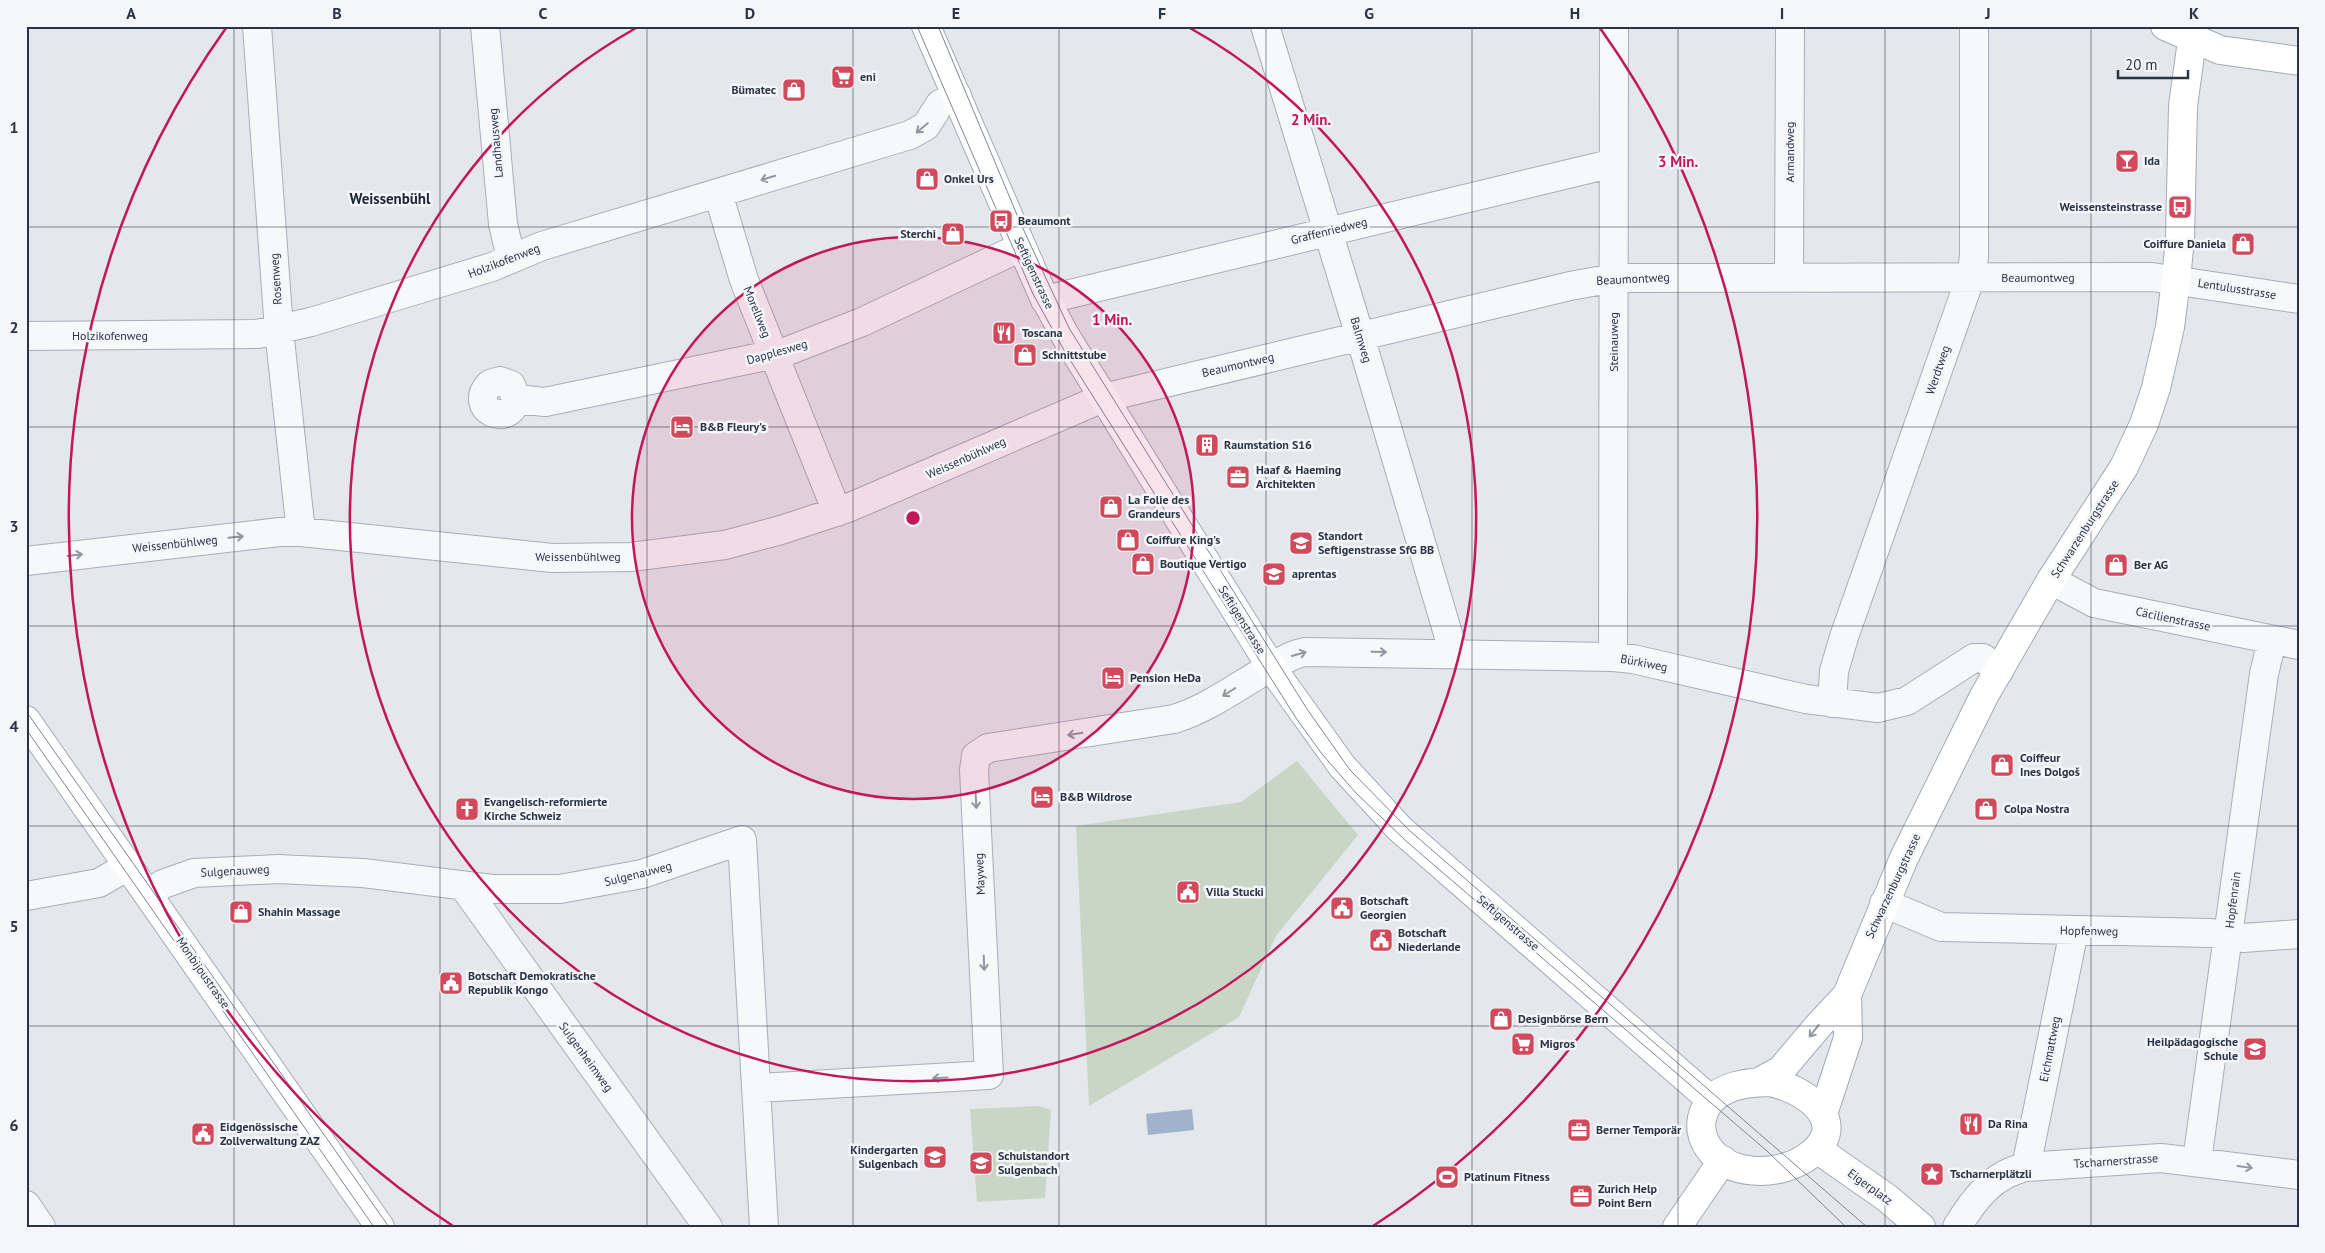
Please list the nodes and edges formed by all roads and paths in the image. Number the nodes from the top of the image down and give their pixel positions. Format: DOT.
graph roads {
  1 [pos="257,26"];
  2 [pos="486,26"];
  3 [pos="926,26"];
  4 [pos="1265,26"];
  5 [pos="1614,26"];
  6 [pos="1790,26"];
  7 [pos="1974,26"];
  8 [pos="2165,26"];
  9 [pos="2193,33"];
  10 [pos="2299,61"];
  11 [pos="957,96"];
  12 [pos="1614,163"];
  13 [pos="718,193"];
  14 [pos="1328,232"];
  15 [pos="1021,247"];
  16 [pos="511,258"];
  17 [pos="1789,277"];
  18 [pos="1614,278"];
  19 [pos="1970,278"];
  20 [pos="2176,280"];
  21 [pos="2299,299"];
  22 [pos="1045,300"];
  23 [pos="279,330"];
  24 [pos="26,336"];
  25 [pos="1360,336"];
  26 [pos="774,356"];
  27 [pos="1103,398"];
  28 [pos="516,399"];
  29 [pos="837,512"];
  30 [pos="300,532"];
  31 [pos="26,561"];
  32 [pos="2052,580"];
  33 [pos="2272,640"];
  34 [pos="2299,645"];
  35 [pos="1454,654"];
  36 [pos="1613,657"];
  37 [pos="1271,667"];
  38 [pos="1999,671"];
  39 [pos="1832,703"];
  40 [pos="26,720"];
  41 [pos="128,866"];
  42 [pos="464,887"];
  43 [pos="148,894"];
  44 [pos="26,896"];
  45 [pos="1884,903"];
  46 [pos="2074,931"];
  47 [pos="2299,934"];
  48 [pos="2228,936"];
  49 [pos="1847,995"];
  50 [pos="1759,1082"];
  51 [pos="757,1088"];
  52 [pos="1711,1100"];
  53 [pos="1823,1114"];
  54 [pos="1817,1149"];
  55 [pos="1723,1160"];
  56 [pos="2197,1161"];
  57 [pos="2026,1167"];
  58 [pos="2299,1175"];
  59 [pos="26,1205"];
  60 [pos="42,1227"];
  61 [pos="380,1227"];
  62 [pos="708,1227"];
  63 [pos="764,1227"];
  64 [pos="1677,1227"];
  65 [pos="1922,1227"];
  66 [pos="1957,1227"];
  1 -- 23 [label="street, Rosenweg"];
  2 -- 16 [label="street, Landhausweg"];
  3 -- 11 [label="main road, Seftigenstrasse"];
  4 -- 14 [label="street, Balmweg"];
  5 -- 12 [label="street, Steinauweg"];
  6 -- 17 [label="street, Armandweg"];
  7 -- 19 [label="street, Werdtweg"];
  8 -- 9 [label="main road"];
  9 -- 10 [label="main road"];
  9 -- 20 [label="main road, Schwarzenburgstrasse"];
  11 -- 13 [label="street, Holzikofenweg, one-way"];
  11 -- 15 [label="main road, Seftigenstrasse"];
  12 -- 14 [label="street, Graffenriedweg"];
  12 -- 18 [label="street, Steinauweg"];
  13 -- 16 [label="street, Holzikofenweg"];
  13 -- 26 [label="street, Morellweg"];
  14 -- 22 [label="street, Graffenriedweg"];
  14 -- 25 [label="street, Balmweg"];
  15 -- 22 [label="main road, Seftigenstrasse"];
  15 -- 26 [label="street, Dapplesweg"];
  16 -- 23 [label="street, Holzikofenweg"];
  17 -- 18 [label="street, Beaumontweg"];
  17 -- 19 [label="street, Beaumontweg"];
  18 -- 25 [label="street, Beaumontweg"];
  18 -- 36 [label="street, Steinauweg"];
  19 -- 20 [label="street, Beaumontweg"];
  19 -- 39 [label="street, Werdtweg"];
  20 -- 21 [label="street, Lentulusstrasse"];
  20 -- 32 [label="main road, Schwarzenburgstrasse"];
  22 -- 27 [label="main road, Seftigenstrasse"];
  23 -- 24 [label="street, Holzikofenweg"];
  23 -- 30 [label="street, Rosenweg"];
  25 -- 27 [label="street, Beaumontweg"];
  25 -- 35 [label="street, Balmweg"];
  26 -- 28 [label="street, Dapplesweg"];
  26 -- 29 [label="street, Morellweg"];
  27 -- 29 [label="street, Weissenbühlweg"];
  27 -- 37 [label="main road, Seftigenstrasse"];
  29 -- 30 [label="street, Weissenbühlweg"];
  31 -- 30 [label="street, Weissenbühlweg, one-way"];
  32 -- 33 [label="street, Cäcilienstrasse"];
  32 -- 38 [label="main road, Schwarzenburgstrasse"];
  33 -- 34 [label="street, Cäcilienstrasse"];
  33 -- 48 [label="street, Hopfenrain"];
  35 -- 36 [label="street, Bürkiweg"];
  37 -- 35 [label="street, Bürkiweg, one-way"];
  36 -- 39 [label="street, Bürkiweg"];
  37 -- 51 [label="street, Mayweg, one-way"];
  37 -- 52 [label="main road, Seftigenstrasse"];
  38 -- 39 [label="street, Bürkiweg"];
  38 -- 45 [label="main road, Schwarzenburgstrasse"];
  40 -- 41 [label="main road, Monbijoustrasse"];
  41 -- 43 [label="main road, Monbijoustrasse"];
  41 -- 44 [label="street"];
  42 -- 43 [label="street, Sulgenauweg"];
  42 -- 51 [label="street, Sulgenauweg"];
  42 -- 62 [label="street, Sulgenheimweg"];
  43 -- 61 [label="main road, Monbijoustrasse"];
  45 -- 46 [label="street, Hopfenweg"];
  45 -- 49 [label="main road, Schwarzenburgstrasse"];
  46 -- 48 [label="street, Hopfenweg"];
  46 -- 57 [label="street, Eichmattweg"];
  47 -- 48 [label="street, Hopfenweg"];
  48 -- 56 [label="street, Hopfenrain"];
  49 -- 50 [label="main road, Schwarzenburgstrasse, one-way"];
  49 -- 53 [label="main road, Schwarzenburgstrasse"];
  50 -- 52 [label="main road"];
  50 -- 53 [label="main road"];
  51 -- 63 [label="street, Sulgenauweg"];
  52 -- 55 [label="main road"];
  53 -- 54 [label="main road"];
  54 -- 55 [label="main road"];
  54 -- 65 [label="main road, Eigerplatz"];
  55 -- 64 [label="main road"];
  56 -- 57 [label="street, Tscharnerstrasse"];
  56 -- 58 [label="street, Tscharnerstrasse, one-way"];
  57 -- 66 [label="street, Tscharnerstrasse"];
  59 -- 60 [label="street"];
}
